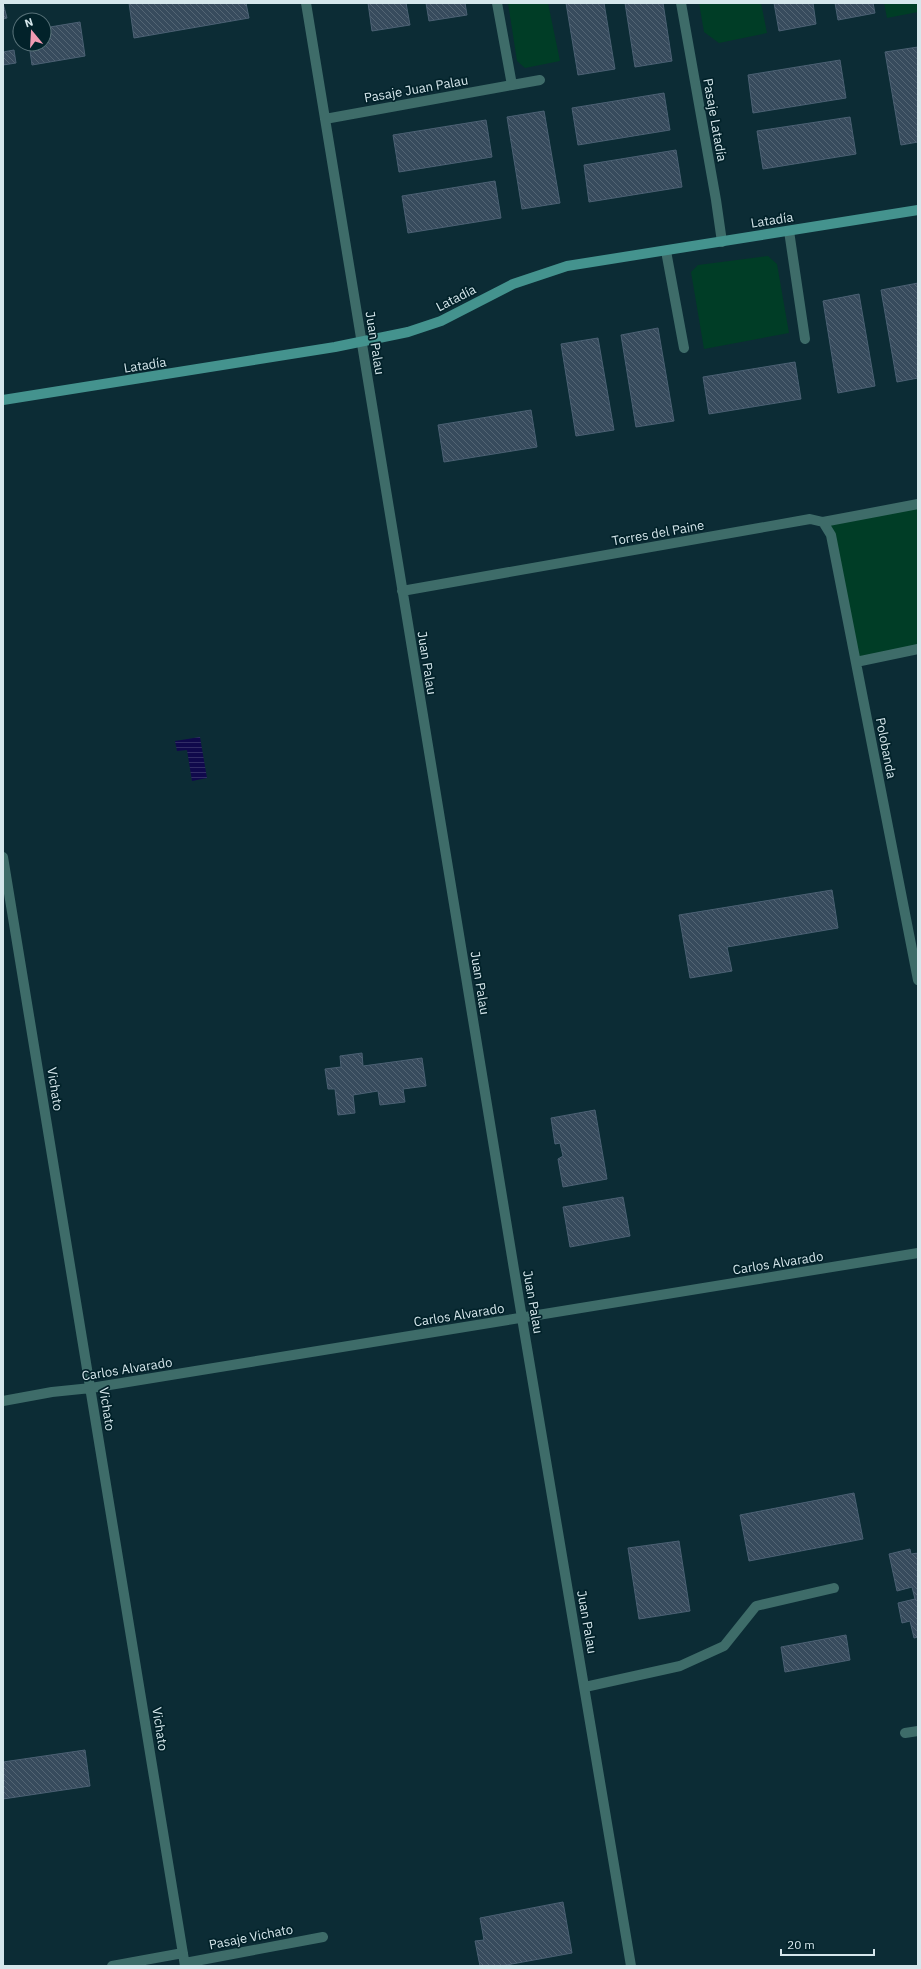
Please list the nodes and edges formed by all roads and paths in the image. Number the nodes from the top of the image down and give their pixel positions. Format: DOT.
graph roads {
  1 [pos="306,3"];
  2 [pos="497,3"];
  3 [pos="682,3"];
  4 [pos="540,80"];
  5 [pos="512,85"];
  6 [pos="325,119"];
  7 [pos="918,210"];
  8 [pos="789,231"];
  9 [pos="722,242"];
  10 [pos="666,251"];
  11 [pos="805,339"];
  12 [pos="362,342"];
  13 [pos="684,348"];
  14 [pos="3,400"];
  15 [pos="918,504"];
  16 [pos="823,522"];
  17 [pos="402,592"];
  18 [pos="918,649"];
  19 [pos="856,662"];
  20 [pos="3,857"];
  21 [pos="918,980"];
  22 [pos="918,1253"];
  23 [pos="522,1318"];
  24 [pos="91,1388"];
  25 [pos="3,1400"];
  26 [pos="834,1588"];
  27 [pos="585,1687"];
  28 [pos="918,1731"];
  29 [pos="905,1734"];
  30 [pos="323,1937"];
  31 [pos="184,1961"];
  32 [pos="112,1966"];
  33 [pos="631,1966"];
  1 -- 6 [label="street, Juan Palau"];
  2 -- 5 [label="street"];
  3 -- 9 [label="street, Pasaje Latadía"];
  4 -- 5 [label="street, Pasaje Juan Palau"];
  5 -- 6 [label="street, Pasaje Juan Palau"];
  6 -- 12 [label="street, Juan Palau"];
  7 -- 8 [label="street, Latadía"];
  8 -- 9 [label="street, Latadía"];
  8 -- 11 [label="street"];
  9 -- 10 [label="street, Latadía"];
  10 -- 12 [label="street, Latadía"];
  10 -- 13 [label="street"];
  12 -- 14 [label="street, Latadía"];
  12 -- 17 [label="street, Juan Palau"];
  15 -- 16 [label="street, Torres del Paine"];
  16 -- 17 [label="street, Torres del Paine"];
  16 -- 19 [label="street, Polobanda"];
  17 -- 23 [label="street, Juan Palau"];
  18 -- 19 [label="street"];
  19 -- 21 [label="street, Polobanda"];
  20 -- 24 [label="street, Vichato"];
  22 -- 23 [label="street, Carlos Alvarado"];
  23 -- 24 [label="street, Carlos Alvarado"];
  23 -- 27 [label="street, Juan Palau"];
  24 -- 25 [label="street, Carlos Alvarado"];
  24 -- 31 [label="street, Vichato"];
  26 -- 27 [label="street"];
  27 -- 33 [label="street, Juan Palau"];
  28 -- 29 [label="street"];
  30 -- 31 [label="street, Pasaje Vichato"];
  31 -- 32 [label="street, Pasaje Vichato"];
}
